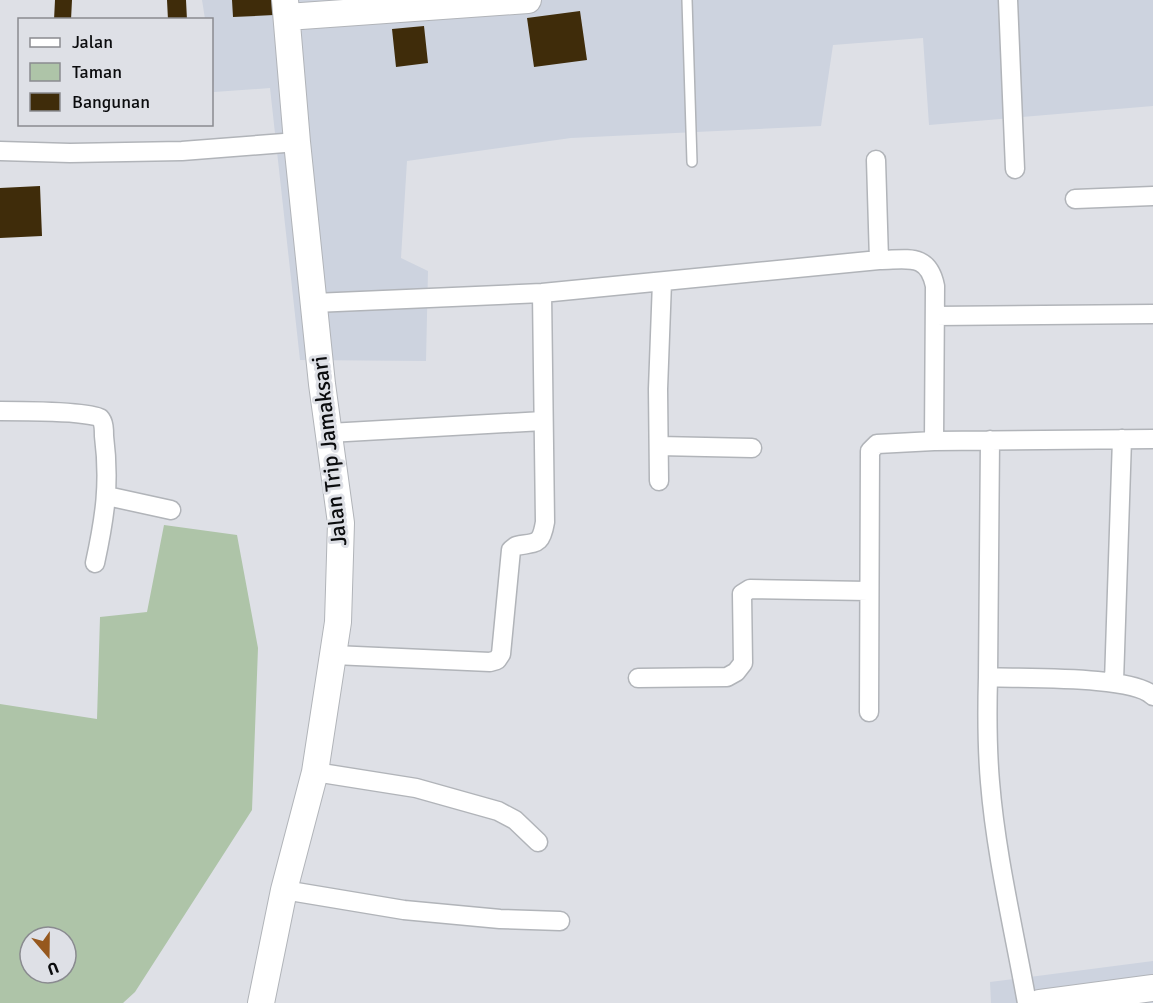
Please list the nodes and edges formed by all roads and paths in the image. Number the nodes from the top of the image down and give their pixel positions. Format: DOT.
graph roads {
  1 [pos="528,0"];
  2 [pos="687,0"];
  3 [pos="1008,0"];
  4 [pos="286,9"];
  5 [pos="297,142"];
  6 [pos="0,151"];
  7 [pos="876,160"];
  8 [pos="692,162"];
  9 [pos="1015,169"];
  10 [pos="1153,196"];
  11 [pos="1075,199"];
  12 [pos="879,260"];
  13 [pos="662,282"];
  14 [pos="542,293"];
  15 [pos="314,303"];
  16 [pos="1153,314"];
  17 [pos="934,316"];
  18 [pos="0,411"];
  19 [pos="543,422"];
  20 [pos="329,430"];
  21 [pos="1122,439"];
  22 [pos="1153,439"];
  23 [pos="990,440"];
  24 [pos="934,441"];
  25 [pos="659,446"];
  26 [pos="752,448"];
  27 [pos="659,481"];
  28 [pos="107,496"];
  29 [pos="171,510"];
  30 [pos="95,563"];
  31 [pos="868,591"];
  32 [pos="334,655"];
  33 [pos="988,677"];
  34 [pos="638,678"];
  35 [pos="1114,682"];
  36 [pos="1153,696"];
  37 [pos="869,712"];
  38 [pos="315,772"];
  39 [pos="538,842"];
  40 [pos="284,890"];
  41 [pos="560,921"];
  42 [pos="1153,988"];
  43 [pos="261,1003"];
  44 [pos="1027,1003"];
  45 [pos="1040,1003"];
  1 -- 4 [label="main road"];
  2 -- 8 [label="lane"];
  3 -- 9 [label="street"];
  4 -- 5 [label="main road, Jalan Trip Jamaksari"];
  5 -- 6 [label="street"];
  5 -- 15 [label="main road, Jalan Trip Jamaksari"];
  7 -- 12 [label="street"];
  10 -- 11 [label="street"];
  12 -- 13 [label="street"];
  12 -- 17 [label="street"];
  13 -- 14 [label="street"];
  13 -- 25 [label="street"];
  14 -- 15 [label="street"];
  14 -- 19 [label="street"];
  15 -- 20 [label="main road, Jalan Trip Jamaksari"];
  16 -- 17 [label="street"];
  17 -- 24 [label="street"];
  18 -- 28 [label="street"];
  19 -- 20 [label="street"];
  19 -- 32 [label="street"];
  20 -- 32 [label="main road, Jalan Trip Jamaksari"];
  21 -- 22 [label="street"];
  21 -- 23 [label="street"];
  21 -- 35 [label="street"];
  23 -- 24 [label="street"];
  23 -- 33 [label="street"];
  24 -- 31 [label="street"];
  25 -- 26 [label="street"];
  25 -- 27 [label="street"];
  28 -- 29 [label="street"];
  28 -- 30 [label="street"];
  31 -- 34 [label="street"];
  31 -- 37 [label="street"];
  32 -- 38 [label="main road, Jalan Trip Jamaksari"];
  33 -- 35 [label="street"];
  33 -- 44 [label="street"];
  35 -- 36 [label="street"];
  38 -- 39 [label="street"];
  38 -- 40 [label="main road, Jalan Trip Jamaksari"];
  40 -- 41 [label="street"];
  40 -- 43 [label="main road, Jalan Trip Jamaksari"];
  42 -- 45 [label="main road"];
}
